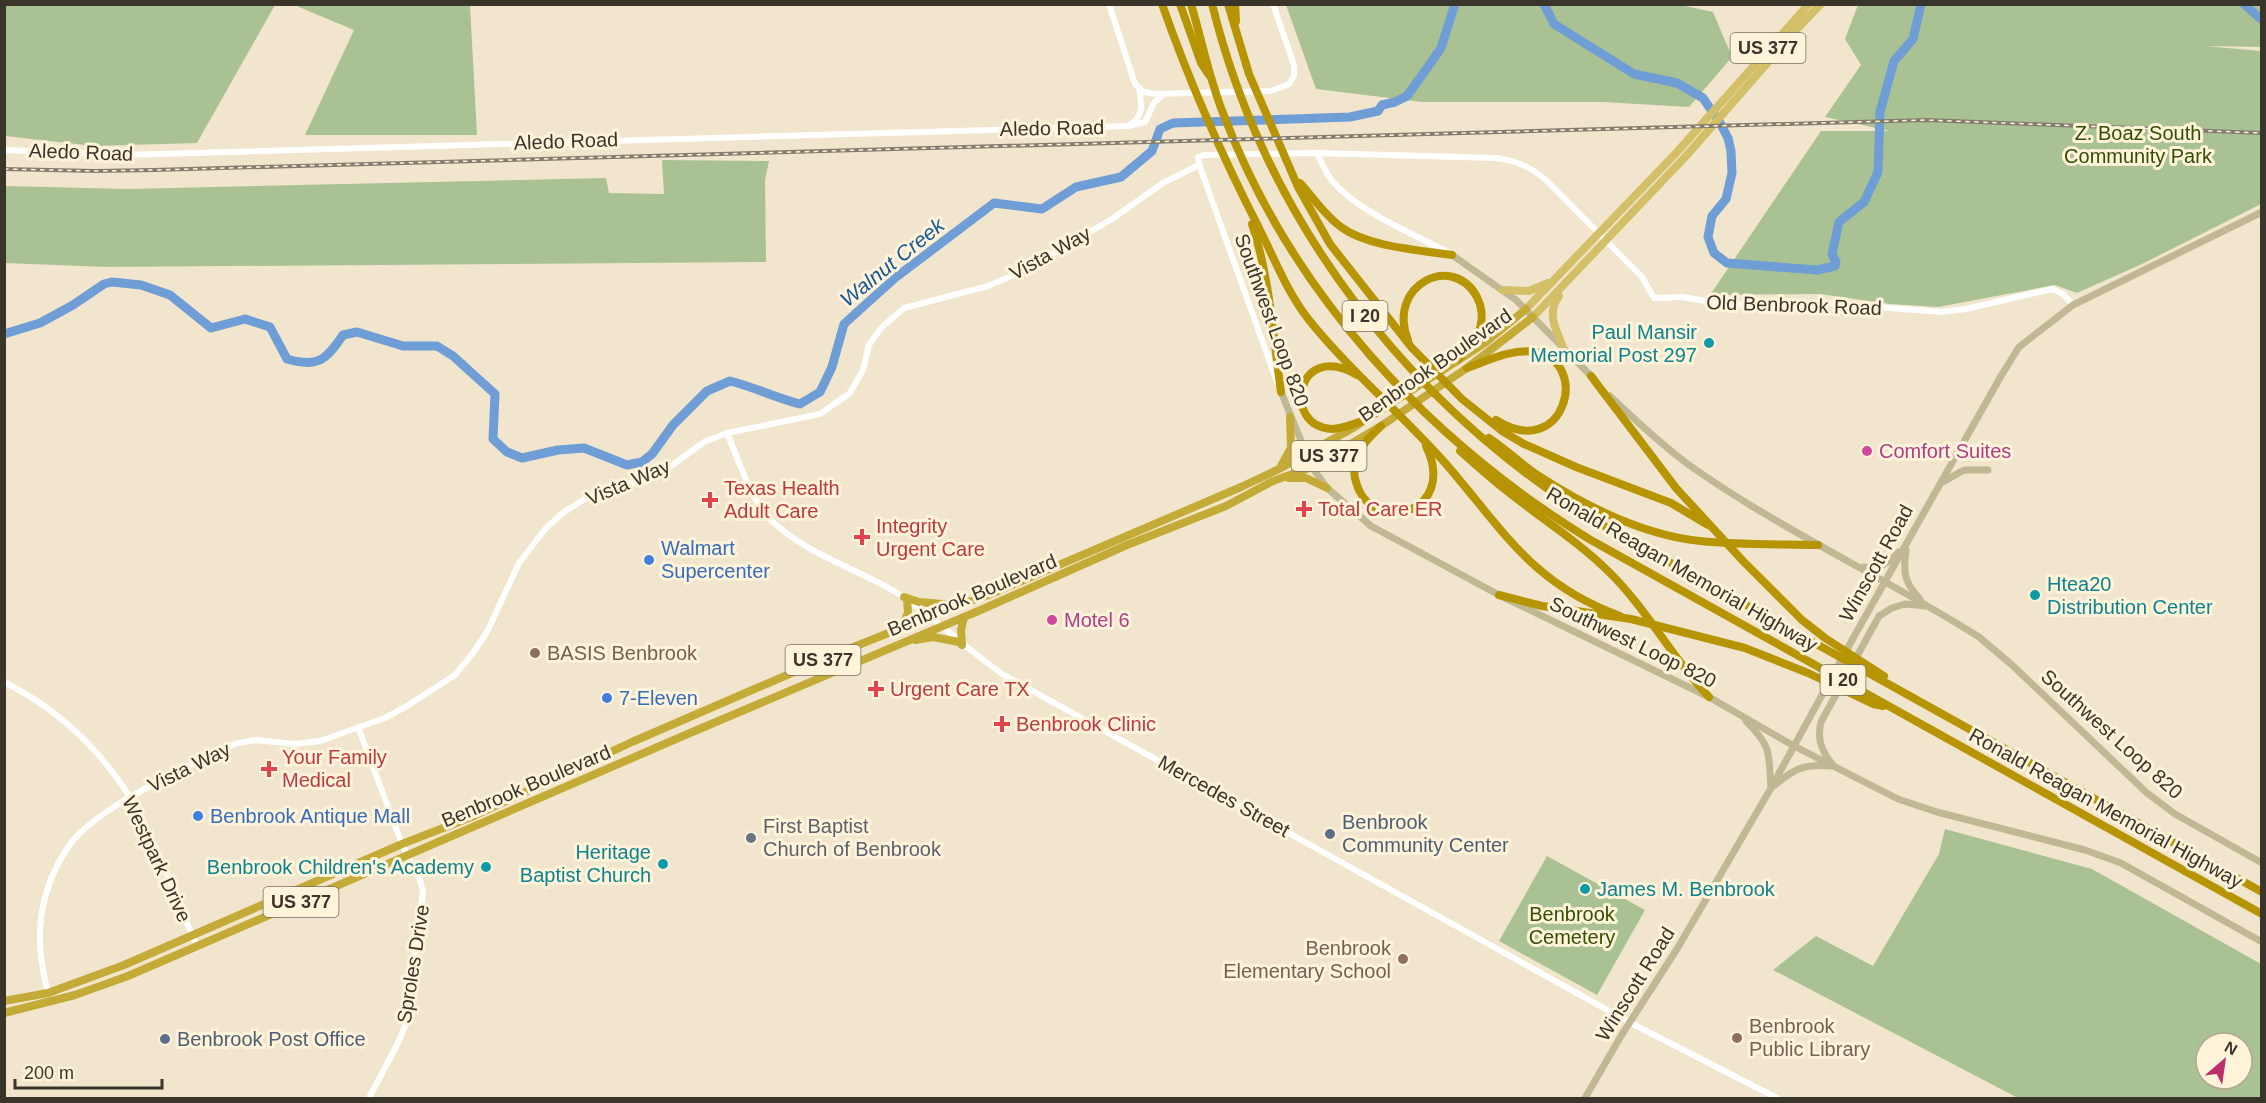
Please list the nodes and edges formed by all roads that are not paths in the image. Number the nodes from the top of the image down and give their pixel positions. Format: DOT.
graph roads {
  1 [pos="1109,4"];
  2 [pos="1160,4"];
  3 [pos="1180,4"];
  4 [pos="1191,4"];
  5 [pos="1212,4"];
  6 [pos="1228,4"];
  7 [pos="1235,4"];
  8 [pos="1273,4"];
  9 [pos="1815,5"];
  10 [pos="1237,30"];
  11 [pos="1209,76"];
  12 [pos="1139,89"];
  13 [pos="1164,94"];
  14 [pos="1128,126"];
  15 [pos="4,150"];
  16 [pos="1317,153"];
  17 [pos="1199,165"];
  18 [pos="1294,177"];
  19 [pos="1245,203"];
  20 [pos="2262,212"];
  21 [pos="1598,234"];
  22 [pos="1606,242"];
  23 [pos="1452,255"];
  24 [pos="1557,278"];
  25 [pos="1570,280"];
  26 [pos="1503,290"];
  27 [pos="2073,305"];
  28 [pos="1526,309"];
  29 [pos="1533,317"];
  30 [pos="1563,347"];
  31 [pos="1412,348"];
  32 [pos="1455,361"];
  33 [pos="1464,370"];
  34 [pos="1591,376"];
  35 [pos="1365,380"];
  36 [pos="1281,392"];
  37 [pos="1469,405"];
  38 [pos="1290,417"];
  39 [pos="1370,417"];
  40 [pos="1382,425"];
  41 [pos="1439,427"];
  42 [pos="727,433"];
  43 [pos="1476,433"];
  44 [pos="1424,440"];
  45 [pos="1306,455"];
  46 [pos="1312,467"];
  47 [pos="1279,470"];
  48 [pos="1988,470"];
  49 [pos="1273,481"];
  50 [pos="1939,485"];
  51 [pos="1327,488"];
  52 [pos="1708,525"];
  53 [pos="1120,544"];
  54 [pos="1907,544"];
  55 [pos="1818,545"];
  56 [pos="1855,564"];
  57 [pos="1886,581"];
  58 [pos="1499,595"];
  59 [pos="905,598"];
  60 [pos="959,605"];
  61 [pos="1928,607"];
  62 [pos="929,616"];
  63 [pos="1620,616"];
  64 [pos="964,617"];
  65 [pos="940,626"];
  66 [pos="901,628"];
  67 [pos="906,641"];
  68 [pos="960,644"];
  69 [pos="4,682"];
  70 [pos="1892,686"];
  71 [pos="1709,697"];
  72 [pos="1893,708"];
  73 [pos="1740,715"];
  74 [pos="358,727"];
  75 [pos="1794,746"];
  76 [pos="1833,766"];
  77 [pos="1771,788"];
  78 [pos="129,796"];
  79 [pos="402,844"];
  80 [pos="408,855"];
  81 [pos="2262,863"];
  82 [pos="2262,892"];
  83 [pos="2262,914"];
  84 [pos="192,935"];
  85 [pos="2262,942"];
  86 [pos="197,946"];
  87 [pos="48,993"];
  88 [pos="4,1001"];
  89 [pos="4,1012"];
  90 [pos="1629,1023"];
  91 [pos="369,1098"];
  92 [pos="1585,1098"];
  93 [pos="1777,1098"];
  1 -- 12 [label="street"];
  2 -- 19 [label="highway"];
  3 -- 11 [label="highway"];
  4 -- 11 [label="highway, Ronald Reagan Memorial Highway / I 20"];
  5 -- 43 [label="highway, Ronald Reagan Memorial Highway / I 20"];
  6 -- 10 [label="highway"];
  7 -- 10 [label="highway"];
  8 -- 13 [label="street"];
  9 -- 21 [label="main road, Benbrook Boulevard / US 377"];
  9 -- 22 [label="main road, Benbrook Boulevard / US 377"];
  10 -- 18 [label="highway"];
  11 -- 41 [label="highway, Ronald Reagan Memorial Highway / I 20"];
  12 -- 13 [label="street"];
  12 -- 14 [label="street"];
  13 -- 14 [label="street"];
  14 -- 15 [label="street, Aledo Road"];
  16 -- 17 [label="street, Southwest Loop 820"];
  16 -- 21 [label="street"];
  16 -- 23 [label="street, Southwest Loop 820"];
  17 -- 36 [label="street, Southwest Loop 820"];
  17 -- 42 [label="street, Vista Way"];
  18 -- 23 [label="highway"];
  18 -- 31 [label="highway"];
  19 -- 35 [label="highway"];
  19 -- 36 [label="highway"];
  20 -- 27 [label="main road, Winscott Road"];
  21 -- 22 [label="street"];
  21 -- 24 [label="main road, Benbrook Boulevard / US 377"];
  22 -- 25 [label="main road, Benbrook Boulevard / US 377"];
  22 -- 27 [label="street, Old Benbrook Road"];
  23 -- 26 [label="main road, Southwest Loop 820"];
  24 -- 26 [label="main road"];
  24 -- 28 [label="main road, Benbrook Boulevard / US 377"];
  25 -- 29 [label="main road, Benbrook Boulevard / US 377"];
  25 -- 30 [label="main road"];
  26 -- 28 [label="main road, Southwest Loop 820"];
  27 -- 50 [label="main road, Winscott Road"];
  28 -- 29 [label="main road, Southwest Loop 820"];
  28 -- 32 [label="highway, Benbrook Boulevard / US 377"];
  29 -- 30 [label="main road, Southwest Loop 820"];
  29 -- 33 [label="highway, Benbrook Boulevard / US 377"];
  30 -- 34 [label="main road, Southwest Loop 820"];
  31 -- 32 [label="highway"];
  31 -- 37 [label="highway"];
  32 -- 39 [label="highway, Benbrook Boulevard / US 377"];
  33 -- 37 [label="highway"];
  33 -- 40 [label="highway, Benbrook Boulevard / US 377"];
  34 -- 52 [label="highway"];
  34 -- 55 [label="main road, Southwest Loop 820"];
  35 -- 39 [label="highway"];
  35 -- 44 [label="highway"];
  36 -- 38 [label="main road, Southwest Loop 820"];
  37 -- 52 [label="highway"];
  38 -- 45 [label="main road, Southwest Loop 820"];
  38 -- 47 [label="highway"];
  39 -- 45 [label="highway, Benbrook Boulevard / US 377"];
  40 -- 44 [label="highway"];
  40 -- 46 [label="highway, Benbrook Boulevard / US 377"];
  41 -- 71 [label="highway"];
  41 -- 72 [label="highway, Ronald Reagan Memorial Highway / I 20"];
  42 -- 59 [label="street, Mercedes Street"];
  42 -- 74 [label="street, Vista Way"];
  43 -- 55 [label="highway"];
  43 -- 70 [label="highway, Ronald Reagan Memorial Highway / I 20"];
  44 -- 63 [label="highway"];
  45 -- 46 [label="main road, Southwest Loop 820"];
  45 -- 47 [label="highway, Benbrook Boulevard / US 377"];
  46 -- 49 [label="highway, Benbrook Boulevard / US 377"];
  46 -- 51 [label="main road, Southwest Loop 820"];
  47 -- 53 [label="highway, Benbrook Boulevard / US 377"];
  48 -- 50 [label="main road"];
  49 -- 51 [label="highway"];
  49 -- 53 [label="highway, Benbrook Boulevard / US 377"];
  50 -- 54 [label="main road, Winscott Road"];
  51 -- 58 [label="main road, Southwest Loop 820"];
  52 -- 70 [label="highway"];
  53 -- 60 [label="highway, Benbrook Boulevard / US 377"];
  53 -- 64 [label="highway, Benbrook Boulevard / US 377"];
  54 -- 56 [label="main road"];
  54 -- 57 [label="main road, Winscott Road"];
  54 -- 61 [label="main road"];
  55 -- 56 [label="main road, Southwest Loop 820"];
  56 -- 57 [label="main road, Southwest Loop 820"];
  57 -- 61 [label="main road, Southwest Loop 820"];
  57 -- 75 [label="main road, Winscott Road"];
  58 -- 63 [label="highway"];
  58 -- 71 [label="main road, Southwest Loop 820"];
  59 -- 60 [label="highway"];
  59 -- 62 [label="street, Mercedes Street"];
  59 -- 66 [label="highway"];
  60 -- 62 [label="highway, Benbrook Boulevard / US 377"];
  61 -- 76 [label="main road"];
  61 -- 81 [label="main road, Southwest Loop 820"];
  62 -- 65 [label="street, Mercedes Street"];
  62 -- 66 [label="highway, Benbrook Boulevard / US 377"];
  63 -- 72 [label="highway"];
  64 -- 65 [label="highway, Benbrook Boulevard / US 377"];
  64 -- 68 [label="highway"];
  65 -- 67 [label="highway, Benbrook Boulevard / US 377"];
  65 -- 68 [label="street, Mercedes Street"];
  66 -- 79 [label="highway, Benbrook Boulevard / US 377"];
  67 -- 68 [label="highway"];
  67 -- 80 [label="highway, Benbrook Boulevard / US 377"];
  68 -- 90 [label="street, Mercedes Street"];
  69 -- 78 [label="street, Westpark Drive"];
  70 -- 82 [label="highway, Ronald Reagan Memorial Highway / I 20"];
  71 -- 73 [label="main road, Southwest Loop 820"];
  72 -- 83 [label="highway, Ronald Reagan Memorial Highway / I 20"];
  73 -- 75 [label="main road, Southwest Loop 820"];
  73 -- 77 [label="main road"];
  74 -- 78 [label="street, Vista Way"];
  74 -- 79 [label="street, Sproles Drive"];
  75 -- 76 [label="main road, Southwest Loop 820"];
  75 -- 77 [label="main road, Winscott Road"];
  76 -- 77 [label="main road"];
  76 -- 85 [label="main road, Southwest Loop 820"];
  77 -- 90 [label="main road, Winscott Road"];
  78 -- 84 [label="street, Westpark Drive"];
  78 -- 87 [label="street, Vista Way"];
  79 -- 80 [label="street, Sproles Drive"];
  79 -- 84 [label="highway, Benbrook Boulevard / US 377"];
  80 -- 86 [label="highway, Benbrook Boulevard / US 377"];
  80 -- 91 [label="street, Sproles Drive"];
  84 -- 86 [label="street, Westpark Drive"];
  84 -- 87 [label="highway, Benbrook Boulevard / US 377"];
  86 -- 89 [label="highway, Benbrook Boulevard / US 377"];
  87 -- 88 [label="highway, Benbrook Boulevard / US 377"];
  90 -- 92 [label="main road, Winscott Road"];
  90 -- 93 [label="street, Mercedes Street"];
}
